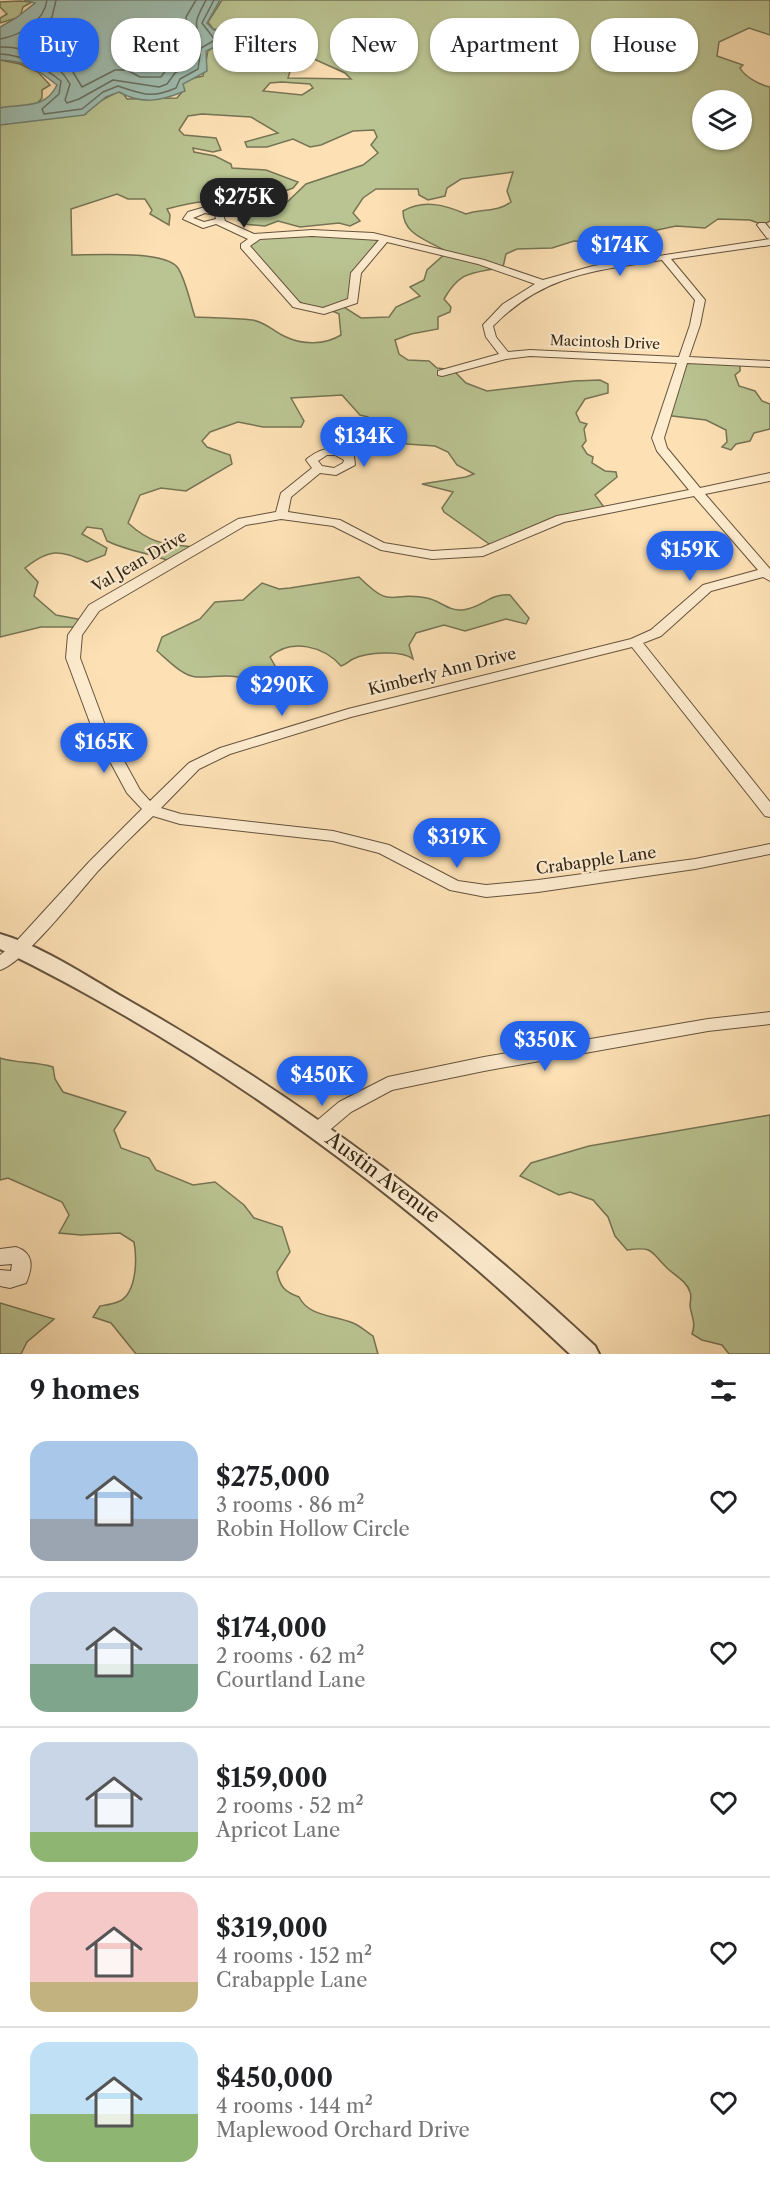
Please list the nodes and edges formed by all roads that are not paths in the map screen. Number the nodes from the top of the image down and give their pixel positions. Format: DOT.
graph roads {
  1 [pos="218,222"];
  2 [pos="762,225"];
  3 [pos="770,236"];
  4 [pos="255,238"];
  5 [pos="385,239"];
  6 [pos="770,242"];
  7 [pos="664,257"];
  8 [pos="544,284"];
  9 [pos="505,356"];
  10 [pos="683,360"];
  11 [pos="770,364"];
  12 [pos="442,373"];
  13 [pos="318,470"];
  14 [pos="770,477"];
  15 [pos="697,490"];
  16 [pos="281,515"];
  17 [pos="768,575"];
  18 [pos="635,642"];
  19 [pos="151,810"];
  20 [pos="770,812"];
  21 [pos="770,849"];
  22 [pos="9,946"];
  23 [pos="0,963"];
  24 [pos="770,1018"];
  25 [pos="319,1129"];
  26 [pos="0,1257"];
  27 [pos="0,1278"];
  28 [pos="587,1354"];
  1 -- 4 [label="street"];
  2 -- 3 [label="street"];
  4 -- 5 [label="street"];
  4 -- 5 [label="street"];
  5 -- 8 [label="street"];
  6 -- 7 [label="street"];
  7 -- 8 [label="street"];
  7 -- 10 [label="street"];
  8 -- 9 [label="street"];
  9 -- 10 [label="street, Macintosh Drive"];
  9 -- 12 [label="street, Macintosh Drive"];
  10 -- 11 [label="street, Macintosh Drive"];
  10 -- 15 [label="street"];
  13 -- 16 [label="street"];
  14 -- 15 [label="street, Val Jean Drive"];
  15 -- 16 [label="street, Val Jean Drive"];
  15 -- 17 [label="street"];
  16 -- 19 [label="street, Val Jean Drive"];
  17 -- 18 [label="street, Kimberly Ann Drive"];
  18 -- 19 [label="street, Kimberly Ann Drive"];
  18 -- 20 [label="street"];
  19 -- 21 [label="street, Crabapple Lane"];
  19 -- 22 [label="street, Kimberly Ann Drive"];
  22 -- 23 [label="street, Kimberly Ann Drive"];
  22 -- 25 [label="street, Austin Avenue"];
  24 -- 25 [label="street"];
  25 -- 28 [label="street, Austin Avenue"];
  26 -- 27 [label="street"];
}
